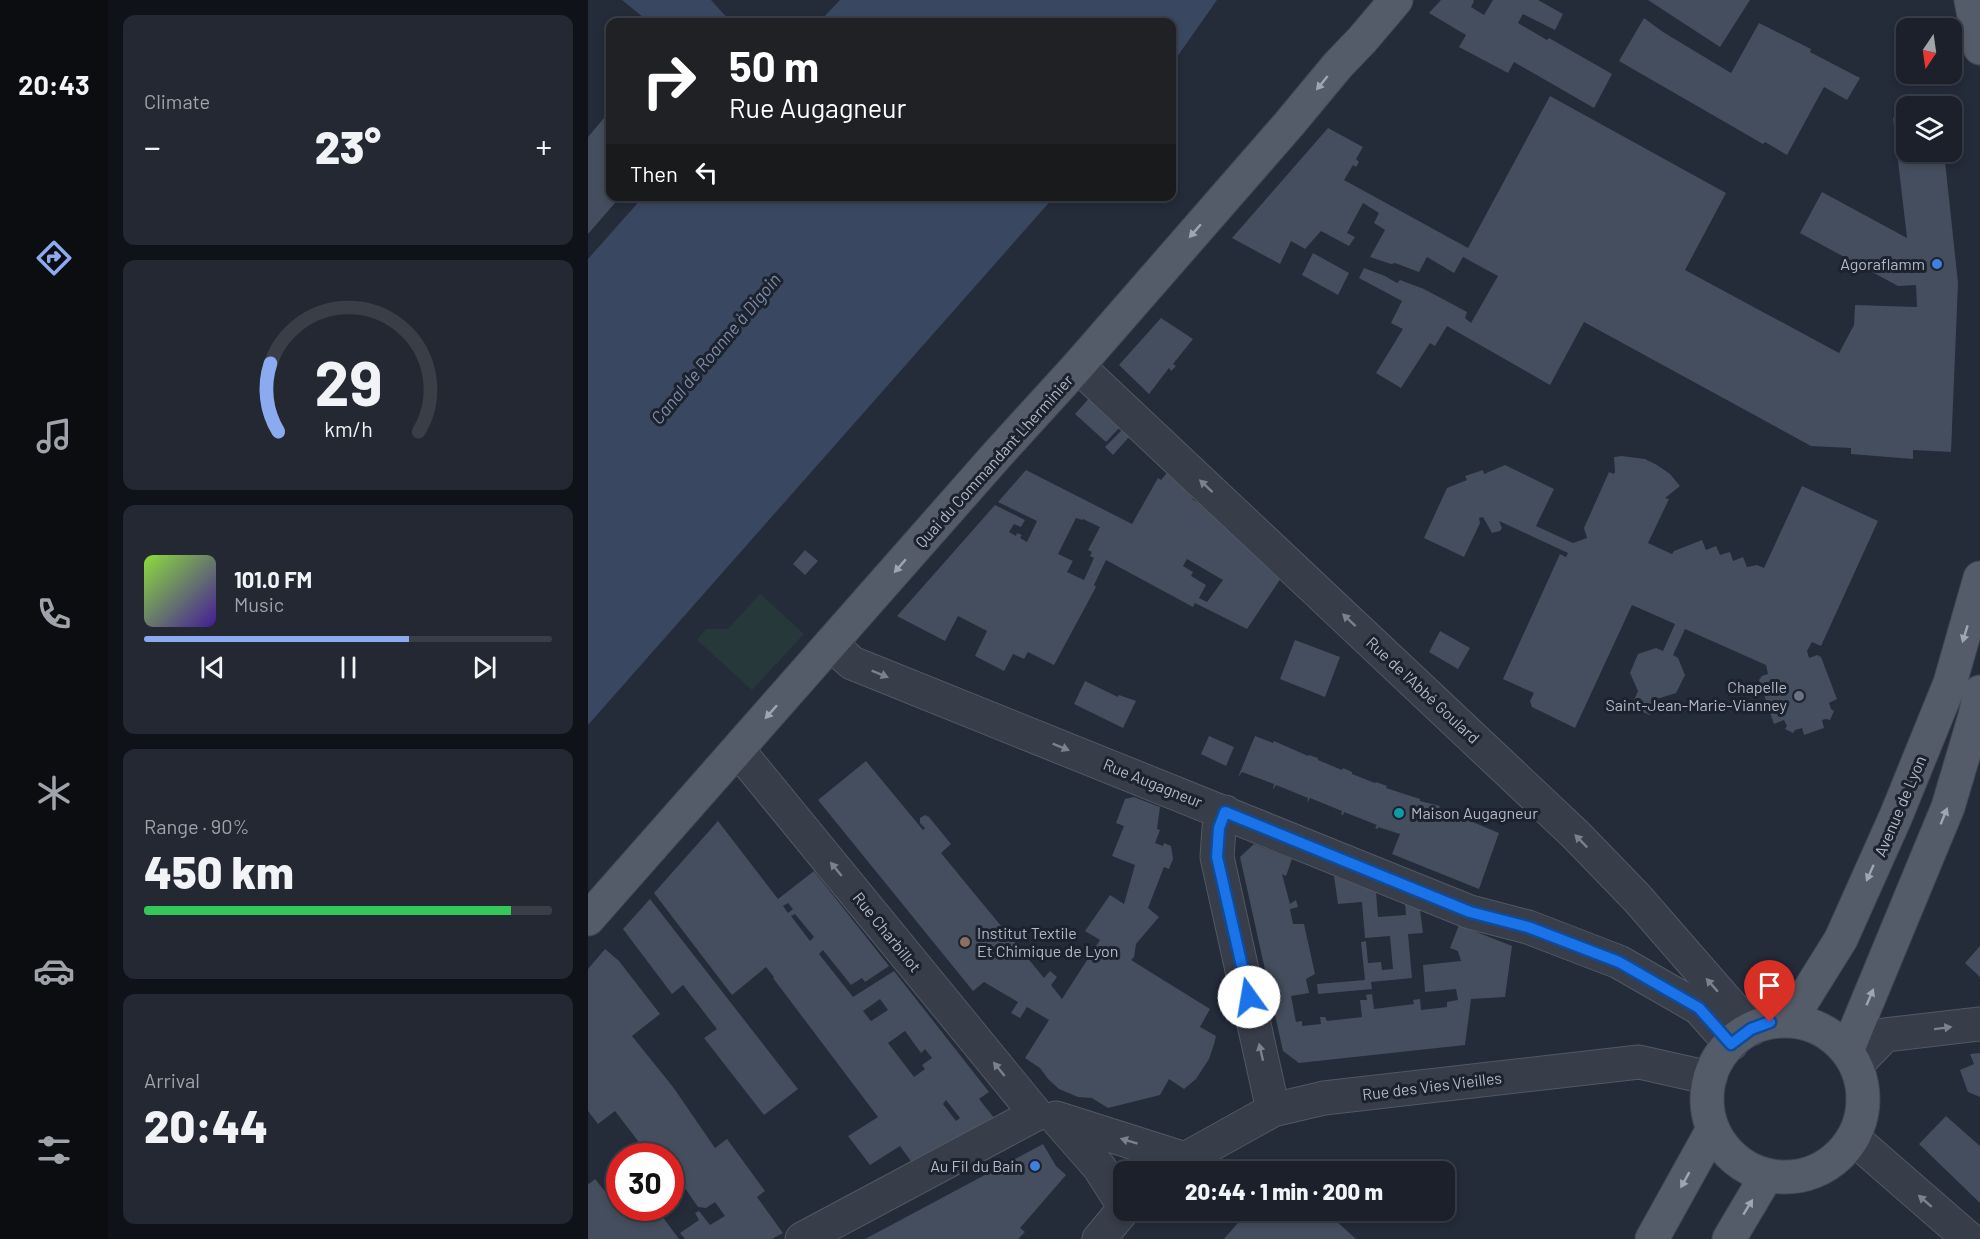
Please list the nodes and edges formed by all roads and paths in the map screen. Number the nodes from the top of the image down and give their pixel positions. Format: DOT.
graph roads {
  1 [pos="1396,0"];
  2 [pos="1971,0"];
  3 [pos="1980,48"];
  4 [pos="1078,366"];
  5 [pos="1980,578"];
  6 [pos="831,644"];
  7 [pos="1980,692"];
  8 [pos="738,750"];
  9 [pos="1225,812"];
  10 [pos="590,914"];
  11 [pos="1790,1021"];
  12 [pos="1980,1024"];
  13 [pos="1741,1036"];
  14 [pos="1851,1058"];
  15 [pos="1710,1078"];
  16 [pos="1273,1110"];
  17 [pos="1046,1116"];
  18 [pos="1713,1129"];
  19 [pos="1853,1138"];
  20 [pos="1166,1161"];
  21 [pos="1184,1161"];
  22 [pos="1767,1175"];
  23 [pos="1113,1189"];
  24 [pos="1113,1221"];
  25 [pos="802,1239"];
  26 [pos="1099,1239"];
  27 [pos="1652,1239"];
  28 [pos="1729,1239"];
  29 [pos="1969,1239"];
  1 -- 4 [label="main road, Quai du Commandant Lherminier, one-way"];
  2 -- 3 [label="main road"];
  4 -- 6 [label="main road, Quai du Commandant Lherminier, one-way"];
  13 -- 4 [label="street, Rue de l'Abbé Goulard, one-way"];
  5 -- 11 [label="main road, Avenue de Lyon, one-way"];
  6 -- 8 [label="main road, Quai du Commandant Lherminier, one-way"];
  6 -- 9 [label="street, Rue Augagneur, one-way"];
  14 -- 7 [label="main road, one-way"];
  8 -- 10 [label="main road, Quai du Commandant Lherminier"];
  17 -- 8 [label="street, Rue Charbillot, one-way"];
  9 -- 13 [label="street, Rue Augagneur"];
  16 -- 9 [label="street, one-way"];
  11 -- 13 [label="main road"];
  11 -- 14 [label="main road"];
  14 -- 12 [label="street, one-way"];
  13 -- 15 [label="main road"];
  14 -- 19 [label="main road"];
  15 -- 16 [label="street, Rue des Vies Vieilles"];
  15 -- 18 [label="main road"];
  16 -- 21 [label="street, Rue des Vies Vieilles"];
  20 -- 17 [label="street, one-way"];
  17 -- 23 [label="street, Rue Charbillot"];
  17 -- 25 [label="street"];
  18 -- 22 [label="main road"];
  18 -- 27 [label="main road, one-way"];
  19 -- 22 [label="main road"];
  29 -- 19 [label="street, one-way"];
  28 -- 22 [label="main road, one-way"];
  24 -- 26 [label="street"];
}
